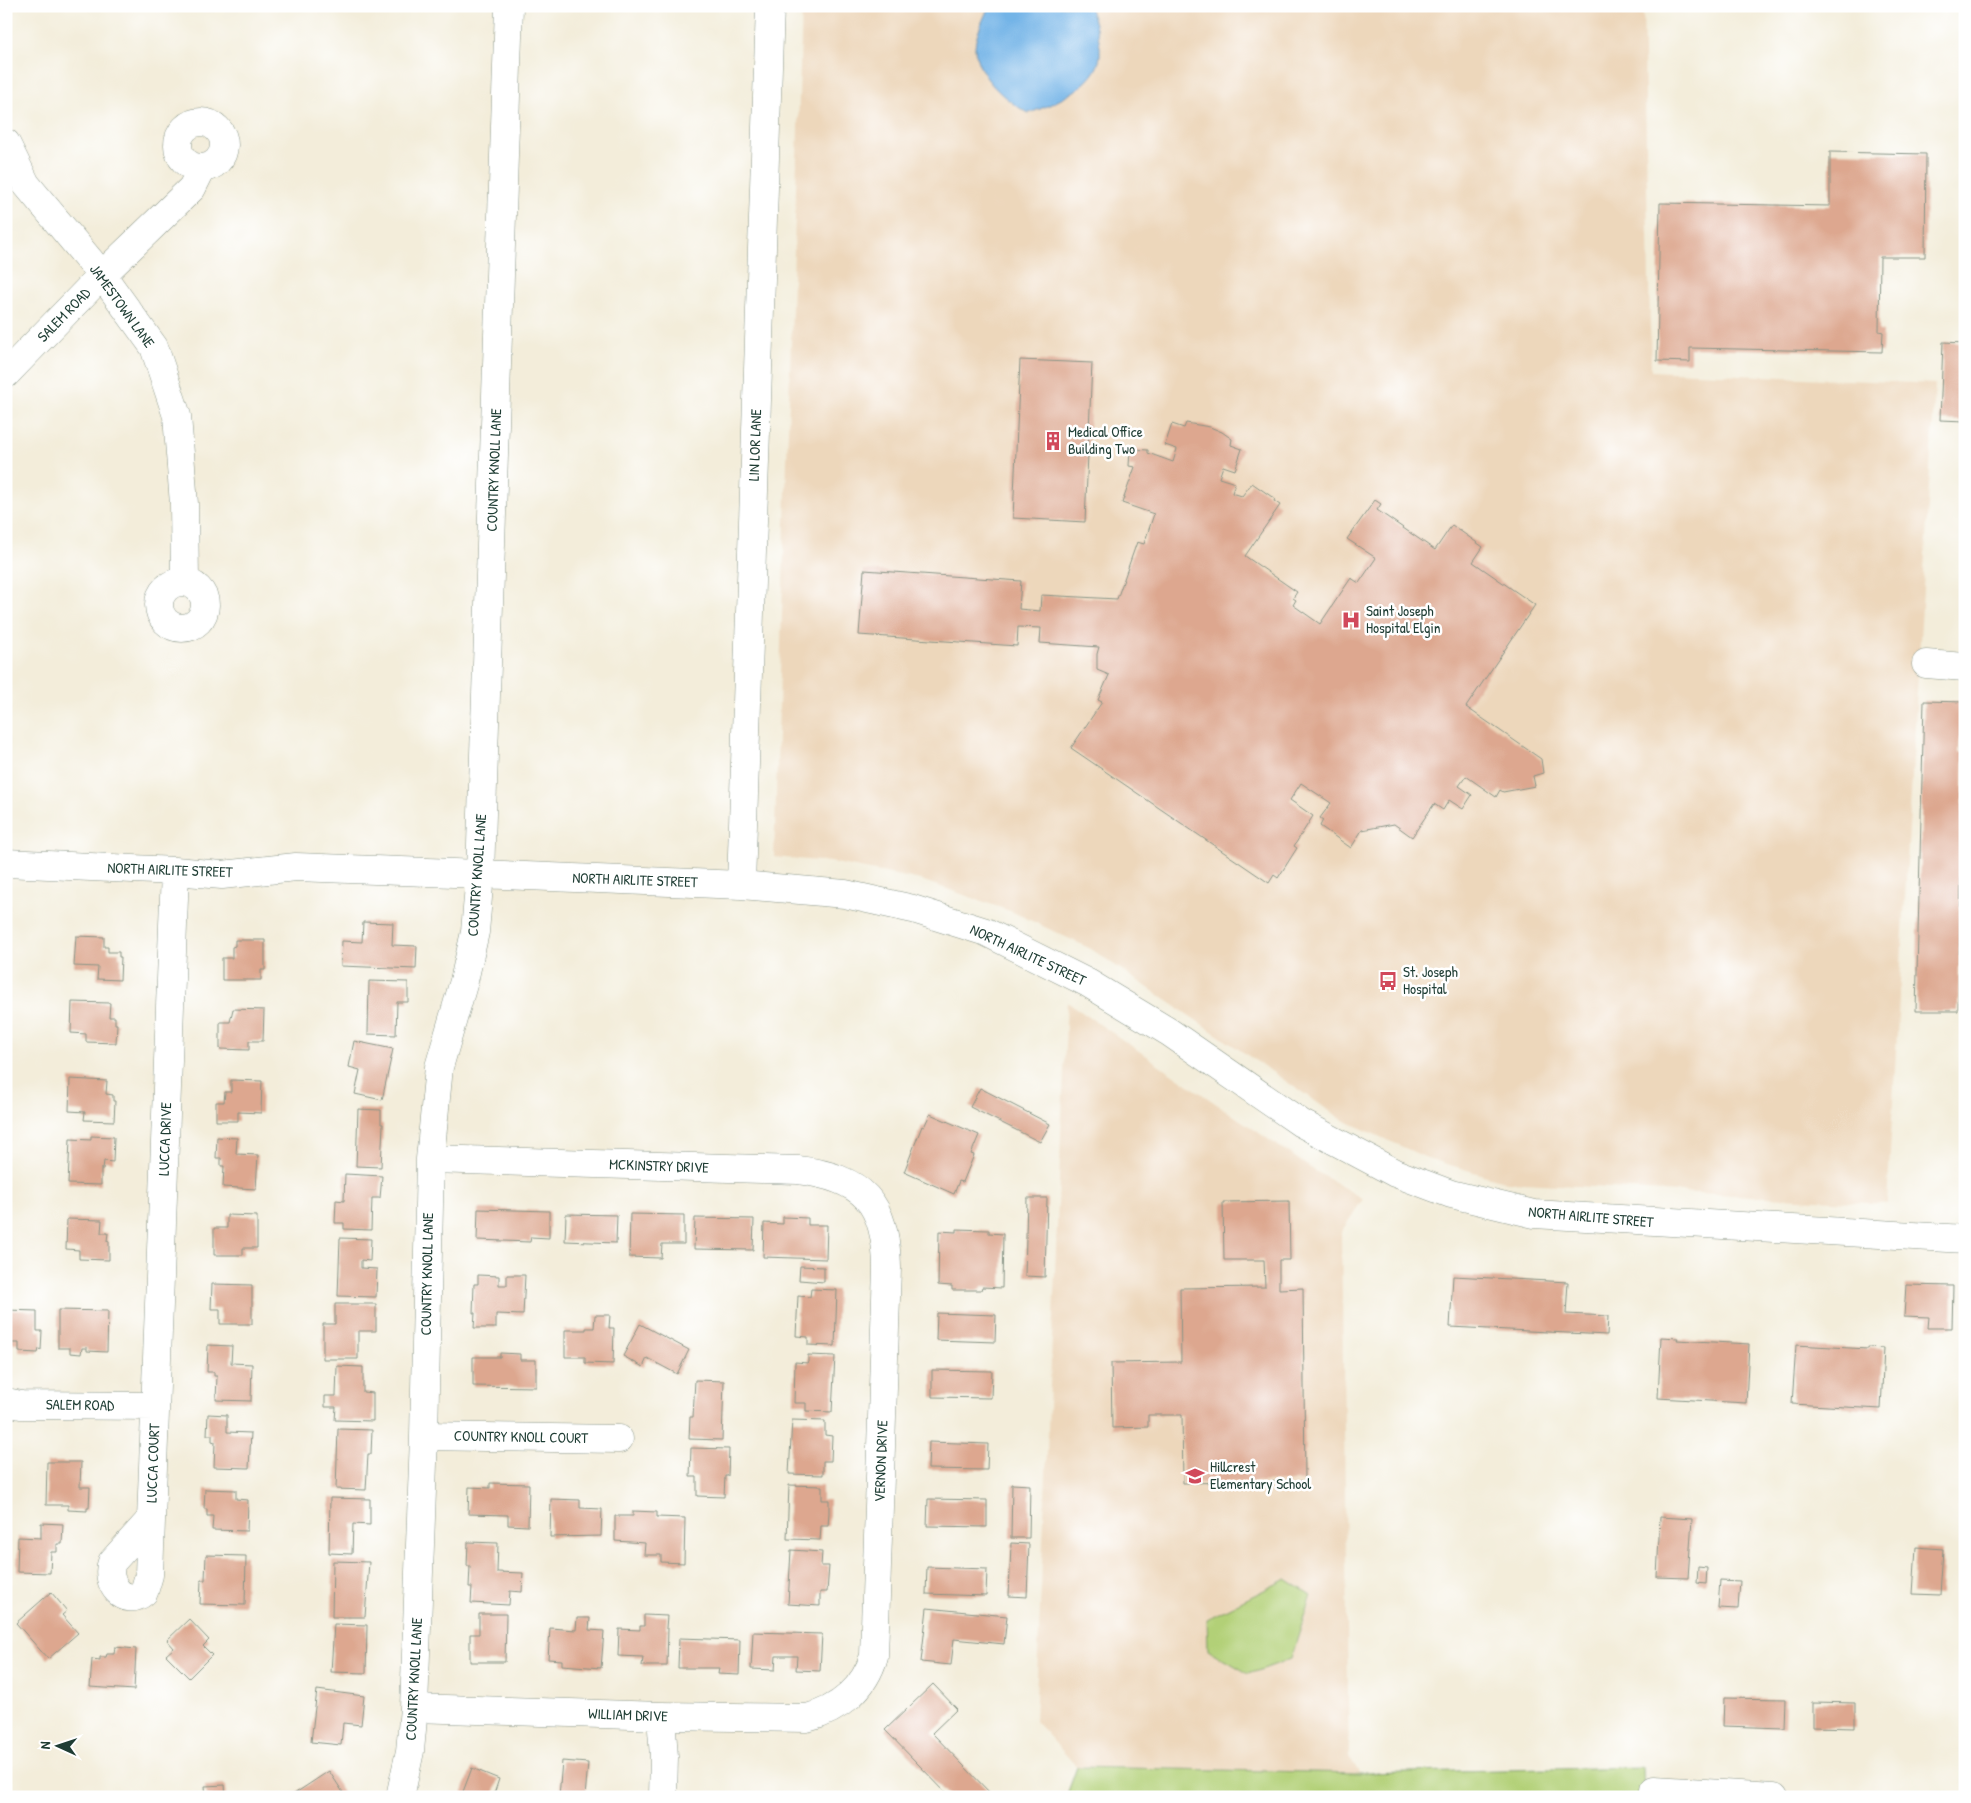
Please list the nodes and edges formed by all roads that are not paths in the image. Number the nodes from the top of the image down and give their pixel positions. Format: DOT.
graph roads {
  1 [pos="509,6"];
  2 [pos="770,6"];
  3 [pos="6,143"];
  4 [pos="202,168"];
  5 [pos="102,276"];
  6 [pos="6,374"];
  7 [pos="185,582"];
  8 [pos="1926,664"];
  9 [pos="1965,667"];
  10 [pos="6,863"];
  11 [pos="174,871"];
  12 [pos="480,874"];
  13 [pos="741,884"];
  14 [pos="430,1159"];
  15 [pos="876,1209"];
  16 [pos="1965,1239"];
  17 [pos="6,1402"];
  18 [pos="155,1406"];
  19 [pos="424,1436"];
  20 [pos="619,1439"];
  21 [pos="151,1520"];
  22 [pos="839,1703"];
  23 [pos="414,1708"];
  24 [pos="661,1716"];
  25 [pos="1654,1790"];
  26 [pos="400,1797"];
  27 [pos="663,1797"];
  28 [pos="1774,1797"];
  1 -- 12 [label="street, COUNTRY KNOLL LANE"];
  2 -- 13 [label="street, LIN LOR LANE"];
  3 -- 5 [label="street, JAMESTOWN LANE"];
  4 -- 5 [label="street, SALEM ROAD"];
  5 -- 6 [label="street, SALEM ROAD"];
  5 -- 7 [label="street, JAMESTOWN LANE"];
  8 -- 9 [label="street"];
  10 -- 11 [label="street, NORTH AIRLITE STREET"];
  11 -- 12 [label="street, NORTH AIRLITE STREET"];
  11 -- 18 [label="street, LUCCA DRIVE"];
  12 -- 13 [label="street, NORTH AIRLITE STREET"];
  12 -- 14 [label="street, COUNTRY KNOLL LANE"];
  13 -- 16 [label="street, NORTH AIRLITE STREET"];
  14 -- 15 [label="street, MCKINSTRY DRIVE"];
  14 -- 19 [label="street, COUNTRY KNOLL LANE"];
  15 -- 22 [label="street, VERNON DRIVE"];
  17 -- 18 [label="street, SALEM ROAD"];
  18 -- 21 [label="street, LUCCA COURT"];
  19 -- 20 [label="street, COUNTRY KNOLL COURT"];
  19 -- 23 [label="street, COUNTRY KNOLL LANE"];
  22 -- 24 [label="street, WILLIAM DRIVE"];
  23 -- 24 [label="street, WILLIAM DRIVE"];
  23 -- 26 [label="street, COUNTRY KNOLL LANE"];
  24 -- 27 [label="street"];
  25 -- 28 [label="street"];
}
